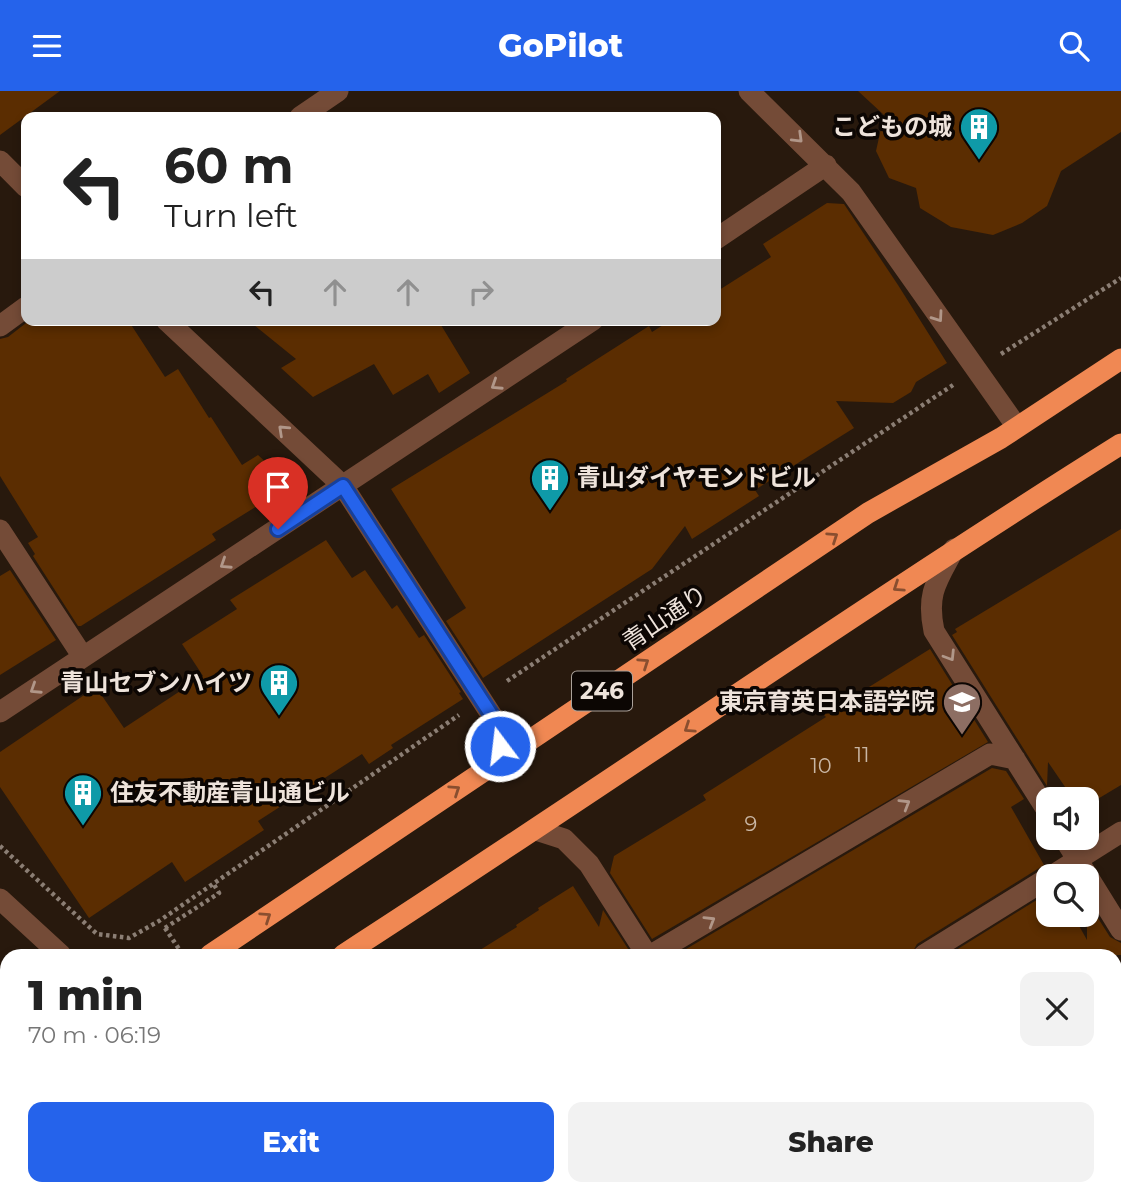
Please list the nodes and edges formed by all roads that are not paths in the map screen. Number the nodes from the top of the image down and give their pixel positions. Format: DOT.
graph roads {
  1 [pos="338,91"];
  2 [pos="749,91"];
  3 [pos="307,112"];
  4 [pos="0,161"];
  5 [pos="826,165"];
  6 [pos="21,182"];
  7 [pos="721,236"];
  8 [pos="21,311"];
  9 [pos="0,326"];
  10 [pos="172,326"];
  11 [pos="584,326"];
  12 [pos="1121,359"];
  13 [pos="1017,427"];
  14 [pos="1121,444"];
  15 [pos="343,486"];
  16 [pos="0,530"];
  17 [pos="954,549"];
  18 [pos="83,657"];
  19 [pos="0,712"];
  20 [pos="1015,759"];
  21 [pos="489,766"];
  22 [pos="1036,793"];
  23 [pos="536,830"];
  24 [pos="1121,832"];
  25 [pos="1072,850"];
  26 [pos="1078,860"];
  27 [pos="1071,864"];
  28 [pos="1036,885"];
  29 [pos="0,899"];
  30 [pos="1121,930"];
  31 [pos="54,949"];
  32 [pos="219,949"];
  33 [pos="352,949"];
  34 [pos="645,949"];
  35 [pos="659,949"];
  36 [pos="933,949"];
  1 -- 3 [label="street"];
  2 -- 5 [label="street, one-way"];
  4 -- 6 [label="street"];
  5 -- 7 [label="street"];
  5 -- 13 [label="street, one-way"];
  8 -- 9 [label="street"];
  15 -- 10 [label="street, one-way"];
  11 -- 15 [label="street, one-way"];
  12 -- 13 [label="highway, 青山通り / 246"];
  21 -- 13 [label="highway, 青山通り / 246, one-way"];
  14 -- 17 [label="highway"];
  15 -- 18 [label="street, one-way"];
  15 -- 21 [label="street"];
  16 -- 18 [label="street"];
  17 -- 20 [label="street, one-way"];
  17 -- 23 [label="highway, one-way"];
  18 -- 19 [label="street, one-way"];
  20 -- 22 [label="street"];
  35 -- 20 [label="street, one-way"];
  32 -- 21 [label="highway, 青山通り / 246, one-way"];
  23 -- 33 [label="highway"];
  23 -- 34 [label="street"];
  24 -- 26 [label="street"];
  25 -- 26 [label="street"];
  26 -- 27 [label="street"];
  26 -- 30 [label="street"];
  28 -- 36 [label="street"];
  29 -- 31 [label="street"];
}
